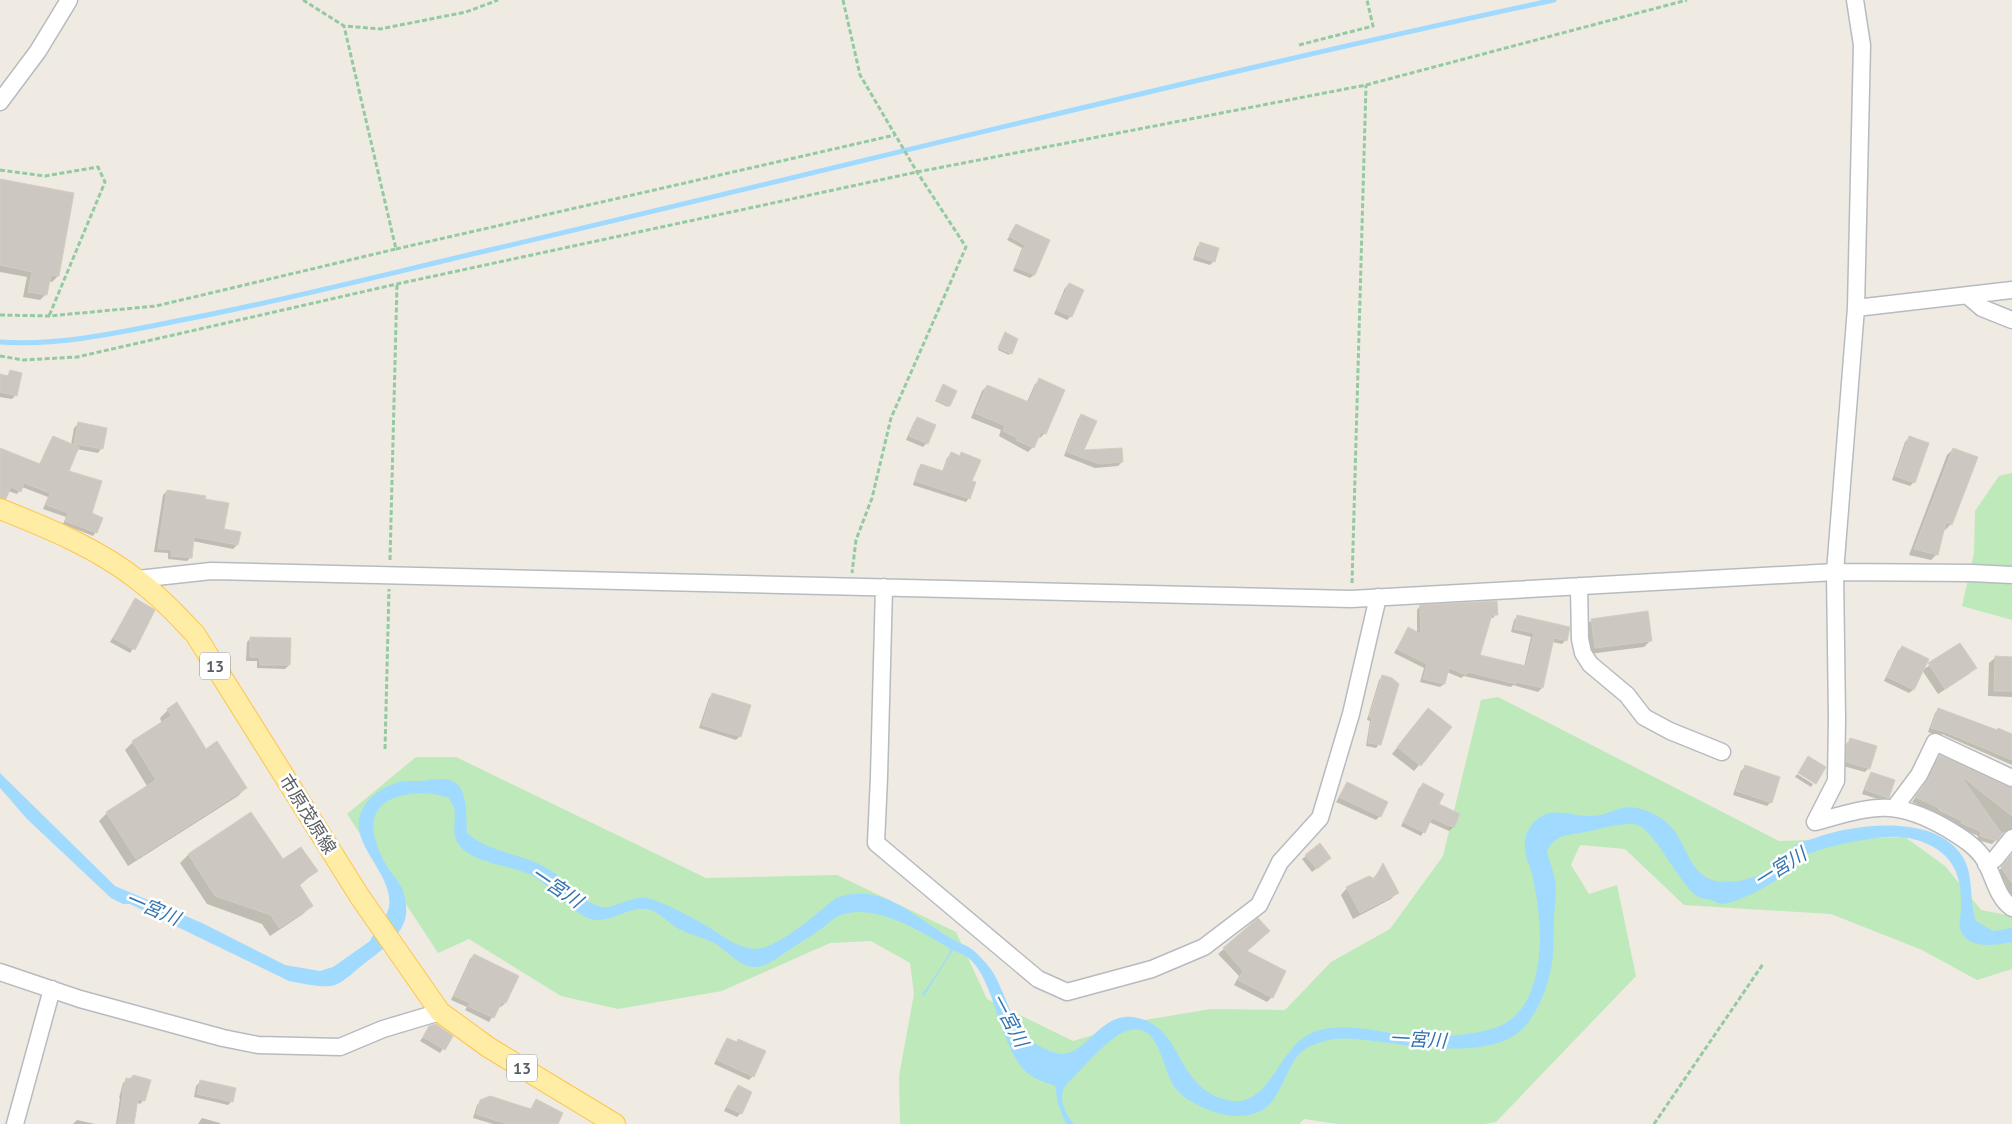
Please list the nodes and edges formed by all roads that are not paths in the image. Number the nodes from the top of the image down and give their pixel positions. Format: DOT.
graph roads {
  1 [pos="69,0"];
  2 [pos="1855,0"];
  3 [pos="0,102"];
  4 [pos="2012,290"];
  5 [pos="1968,296"];
  6 [pos="1856,308"];
  7 [pos="2012,320"];
  8 [pos="0,509"];
  9 [pos="1835,572"];
  10 [pos="2012,575"];
  11 [pos="138,579"];
  12 [pos="1579,586"];
  13 [pos="884,587"];
  14 [pos="1378,598"];
  15 [pos="1722,752"];
  16 [pos="2012,778"];
  17 [pos="1895,807"];
  18 [pos="2012,838"];
  19 [pos="1986,864"];
  20 [pos="2012,908"];
  21 [pos="0,972"];
  22 [pos="52,989"];
  23 [pos="438,1008"];
  24 [pos="15,1124"];
  25 [pos="615,1124"];
  1 -- 3 [label="street"];
  2 -- 6 [label="street"];
  4 -- 5 [label="street"];
  5 -- 6 [label="street"];
  5 -- 7 [label="street"];
  6 -- 9 [label="street"];
  8 -- 11 [label="main road, 市原茂原線 / 13"];
  9 -- 10 [label="street"];
  9 -- 12 [label="street"];
  9 -- 17 [label="street"];
  11 -- 13 [label="street"];
  11 -- 23 [label="main road, 市原茂原線 / 13"];
  12 -- 14 [label="street"];
  12 -- 15 [label="street"];
  13 -- 14 [label="street"];
  13 -- 14 [label="street"];
  16 -- 17 [label="street"];
  17 -- 19 [label="street"];
  18 -- 19 [label="street"];
  19 -- 20 [label="street"];
  21 -- 22 [label="street"];
  22 -- 23 [label="street"];
  22 -- 24 [label="street"];
  23 -- 25 [label="main road, 市原茂原線 / 13"];
}
